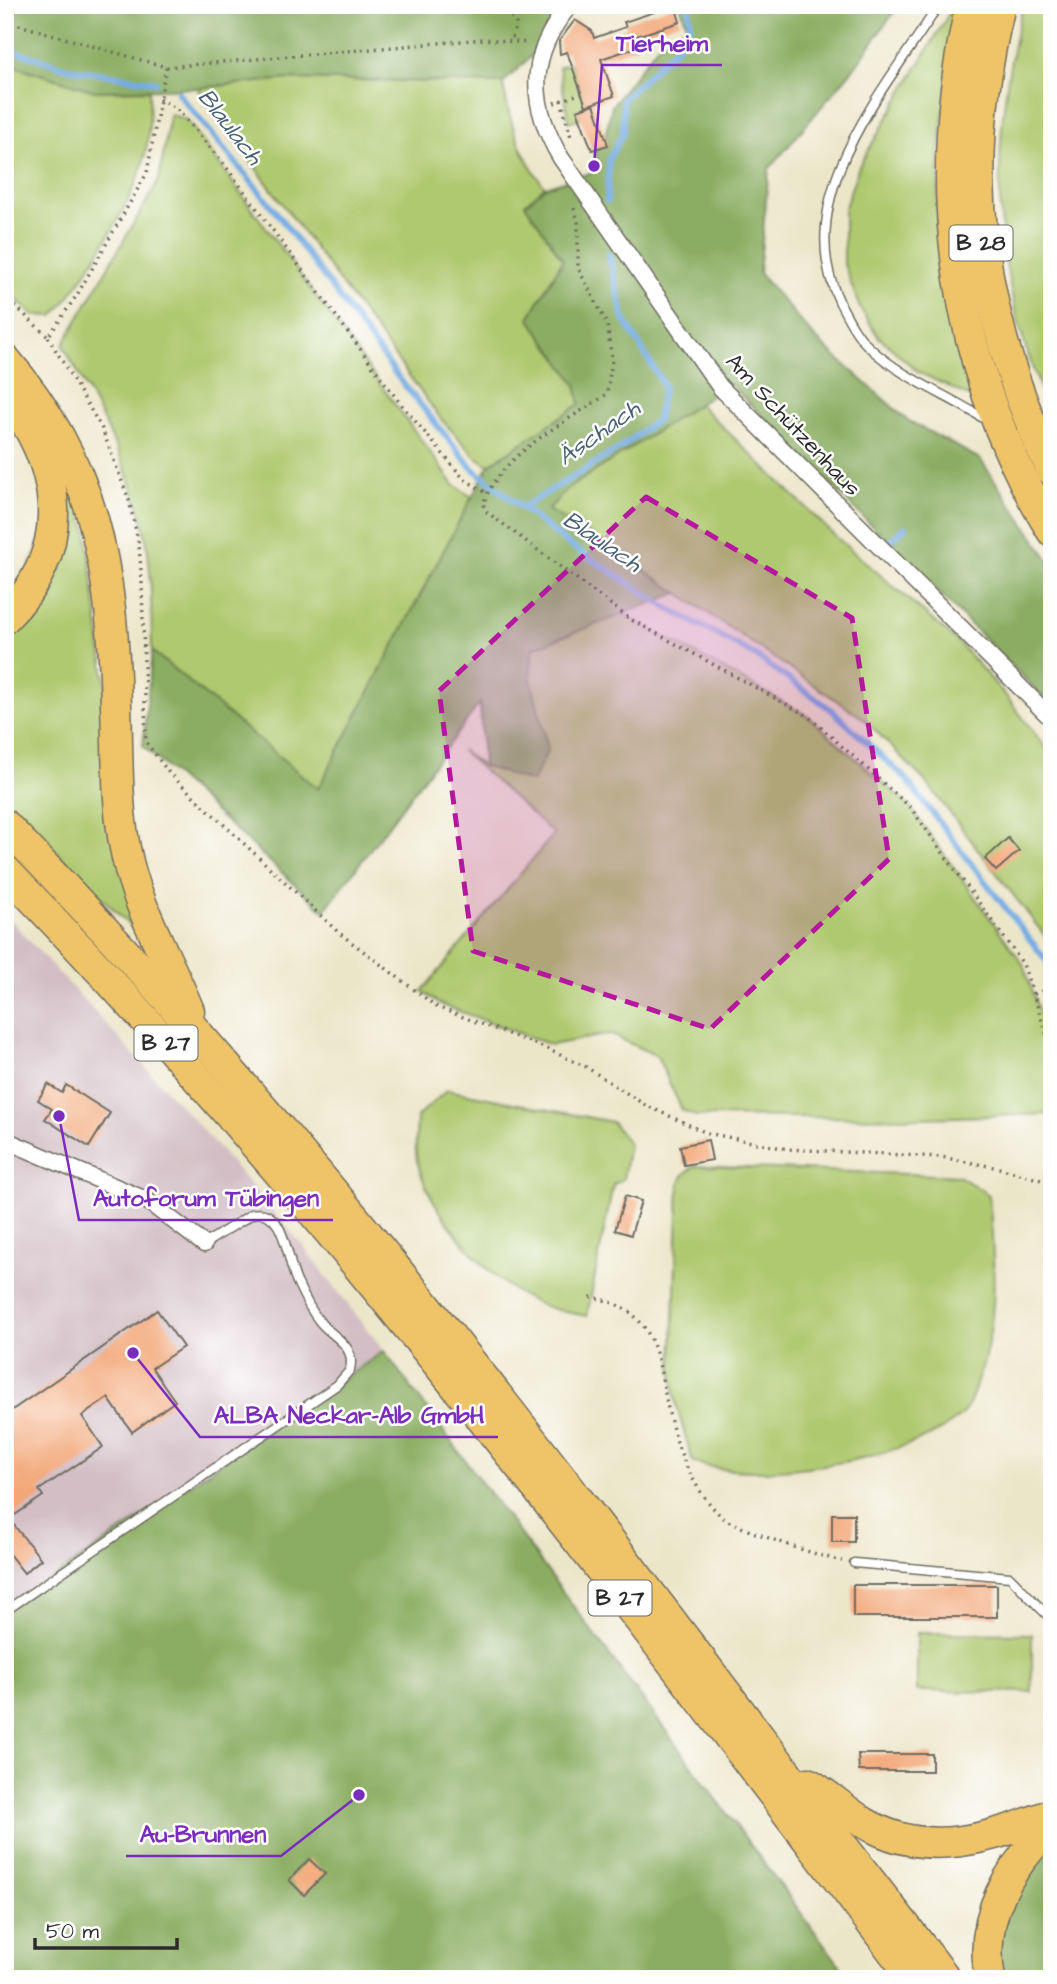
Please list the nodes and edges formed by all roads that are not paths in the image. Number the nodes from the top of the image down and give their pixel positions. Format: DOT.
graph roads {
  1 [pos="570,5"];
  2 [pos="939,5"];
  3 [pos="971,5"];
  4 [pos="1000,5"];
  5 [pos="5,359"];
  6 [pos="5,393"];
  7 [pos="1000,429"];
  8 [pos="1052,470"];
  9 [pos="1052,531"];
  10 [pos="5,618"];
  11 [pos="1052,719"];
  12 [pos="5,825"];
  13 [pos="5,870"];
  14 [pos="197,1031"];
  15 [pos="5,1140"];
  16 [pos="204,1244"];
  17 [pos="854,1563"];
  18 [pos="5,1611"];
  19 [pos="1052,1620"];
  20 [pos="786,1772"];
  21 [pos="1052,1814"];
  22 [pos="1052,1825"];
  23 [pos="914,1979"];
  24 [pos="946,1979"];
  25 [pos="990,1979"];
  1 -- 11 [label="street, Am Schützenhaus"];
  2 -- 7 [label="lane"];
  3 -- 7 [label="highway, B 28"];
  4 -- 8 [label="highway, B 28"];
  5 -- 14 [label="highway"];
  6 -- 10 [label="highway"];
  7 -- 9 [label="highway, B 28"];
  12 -- 14 [label="highway, B 27"];
  13 -- 23 [label="highway, B 27"];
  14 -- 20 [label="highway, B 27"];
  15 -- 16 [label="street"];
  16 -- 18 [label="lane"];
  17 -- 19 [label="lane"];
  20 -- 21 [label="highway"];
  20 -- 24 [label="highway, B 27"];
  22 -- 25 [label="highway"];
}
